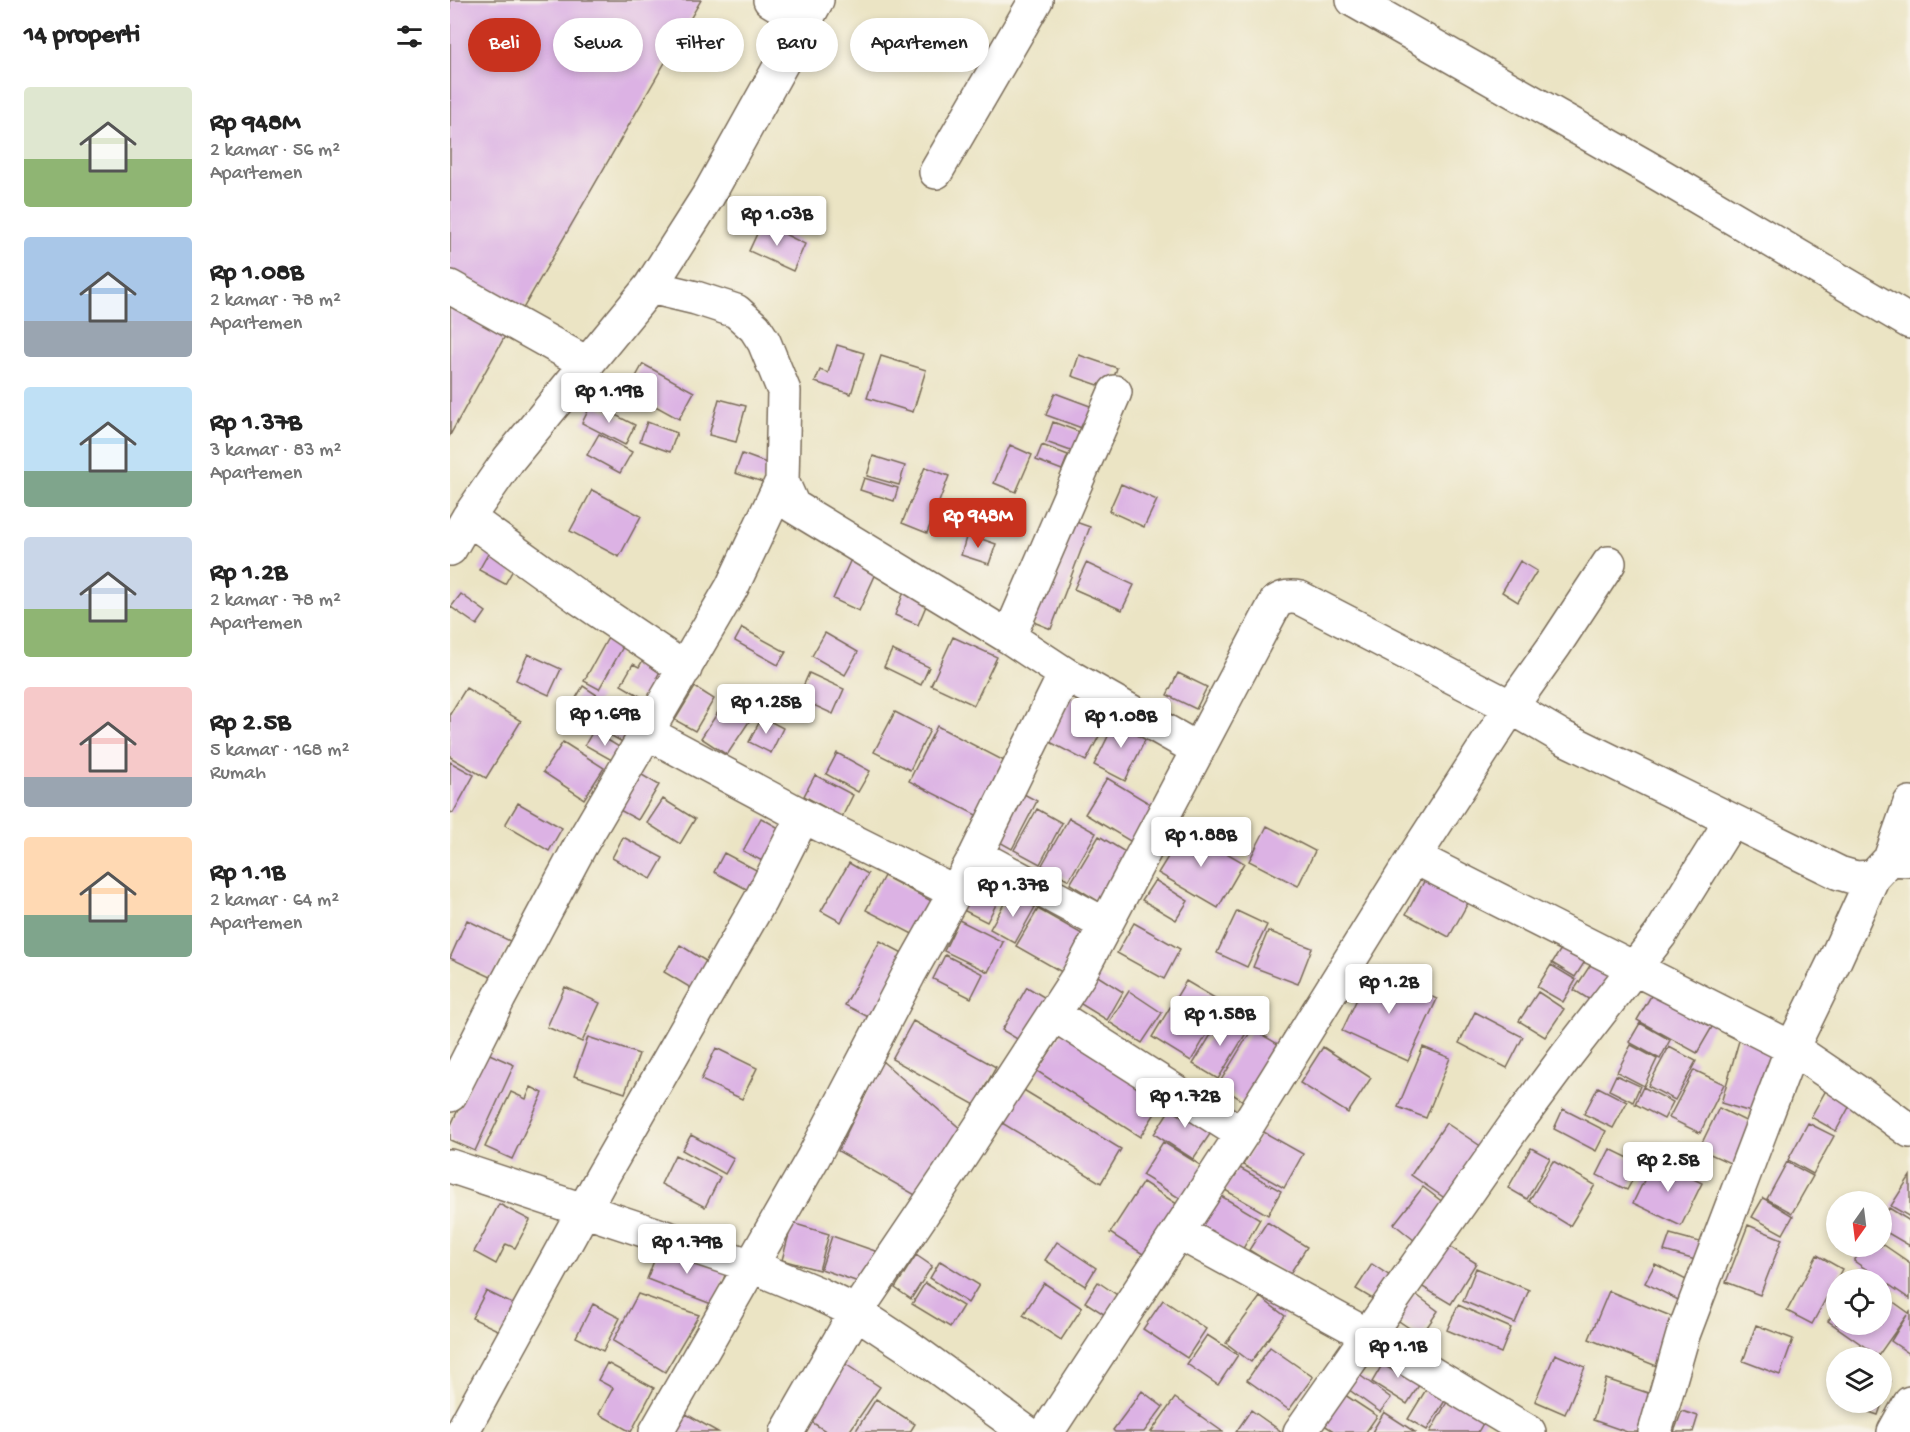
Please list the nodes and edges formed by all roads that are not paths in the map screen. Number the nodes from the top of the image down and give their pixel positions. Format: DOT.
graph roads {
  1 [pos="770,0"];
  2 [pos="1036,0"];
  3 [pos="1353,0"];
  4 [pos="811,11"];
  5 [pos="936,172"];
  6 [pos="450,287"];
  7 [pos="650,287"];
  8 [pos="1910,322"];
  9 [pos="588,364"];
  10 [pos="1115,392"];
  11 [pos="782,481"];
  12 [pos="468,518"];
  13 [pos="450,549"];
  14 [pos="1609,563"];
  15 [pos="1009,637"];
  16 [pos="685,669"];
  17 [pos="1065,674"];
  18 [pos="1511,707"];
  19 [pos="646,732"];
  20 [pos="1197,749"];
  21 [pos="1910,803"];
  22 [pos="803,816"];
  23 [pos="1731,821"];
  24 [pos="976,855"];
  25 [pos="1414,857"];
  26 [pos="1891,865"];
  27 [pos="955,892"];
  28 [pos="1106,926"];
  29 [pos="1635,968"];
  30 [pos="1055,1015"];
  31 [pos="1792,1048"];
  32 [pos="458,1062"];
  33 [pos="450,1095"];
  34 [pos="1910,1131"];
  35 [pos="1242,1134"];
  36 [pos="450,1166"];
  37 [pos="584,1210"];
  38 [pos="1178,1232"];
  39 [pos="752,1266"];
  40 [pos="856,1312"];
  41 [pos="1369,1336"];
  42 [pos="462,1432"];
  43 [pos="657,1432"];
  44 [pos="787,1432"];
  45 [pos="1026,1432"];
  46 [pos="1047,1432"];
  47 [pos="1300,1432"];
  48 [pos="1529,1432"];
  49 [pos="1655,1432"];
  1 -- 4 [label="street"];
  2 -- 5 [label="street"];
  3 -- 8 [label="street"];
  4 -- 7 [label="street"];
  6 -- 9 [label="street"];
  7 -- 9 [label="street"];
  7 -- 11 [label="street"];
  9 -- 12 [label="street"];
  10 -- 15 [label="street"];
  11 -- 15 [label="street"];
  11 -- 16 [label="street"];
  12 -- 13 [label="street"];
  12 -- 16 [label="street"];
  14 -- 18 [label="street"];
  15 -- 17 [label="street"];
  16 -- 19 [label="street"];
  17 -- 20 [label="street"];
  17 -- 24 [label="street"];
  18 -- 20 [label="street"];
  18 -- 23 [label="street"];
  18 -- 25 [label="street"];
  19 -- 22 [label="street"];
  19 -- 32 [label="street"];
  20 -- 28 [label="street"];
  21 -- 26 [label="street"];
  22 -- 27 [label="street"];
  22 -- 37 [label="street"];
  23 -- 26 [label="street"];
  23 -- 29 [label="street"];
  24 -- 27 [label="street"];
  24 -- 28 [label="street"];
  25 -- 29 [label="street"];
  25 -- 35 [label="street"];
  26 -- 31 [label="street"];
  27 -- 39 [label="street"];
  28 -- 30 [label="street"];
  29 -- 31 [label="street"];
  29 -- 41 [label="street"];
  30 -- 35 [label="street"];
  30 -- 40 [label="street"];
  31 -- 34 [label="street"];
  31 -- 49 [label="street"];
  32 -- 33 [label="street"];
  35 -- 38 [label="street"];
  36 -- 37 [label="street"];
  37 -- 39 [label="street"];
  37 -- 42 [label="street"];
  38 -- 41 [label="street"];
  38 -- 46 [label="street"];
  39 -- 40 [label="street"];
  39 -- 43 [label="street"];
  40 -- 44 [label="street"];
  40 -- 45 [label="street"];
  41 -- 47 [label="street"];
  41 -- 48 [label="street"];
}
